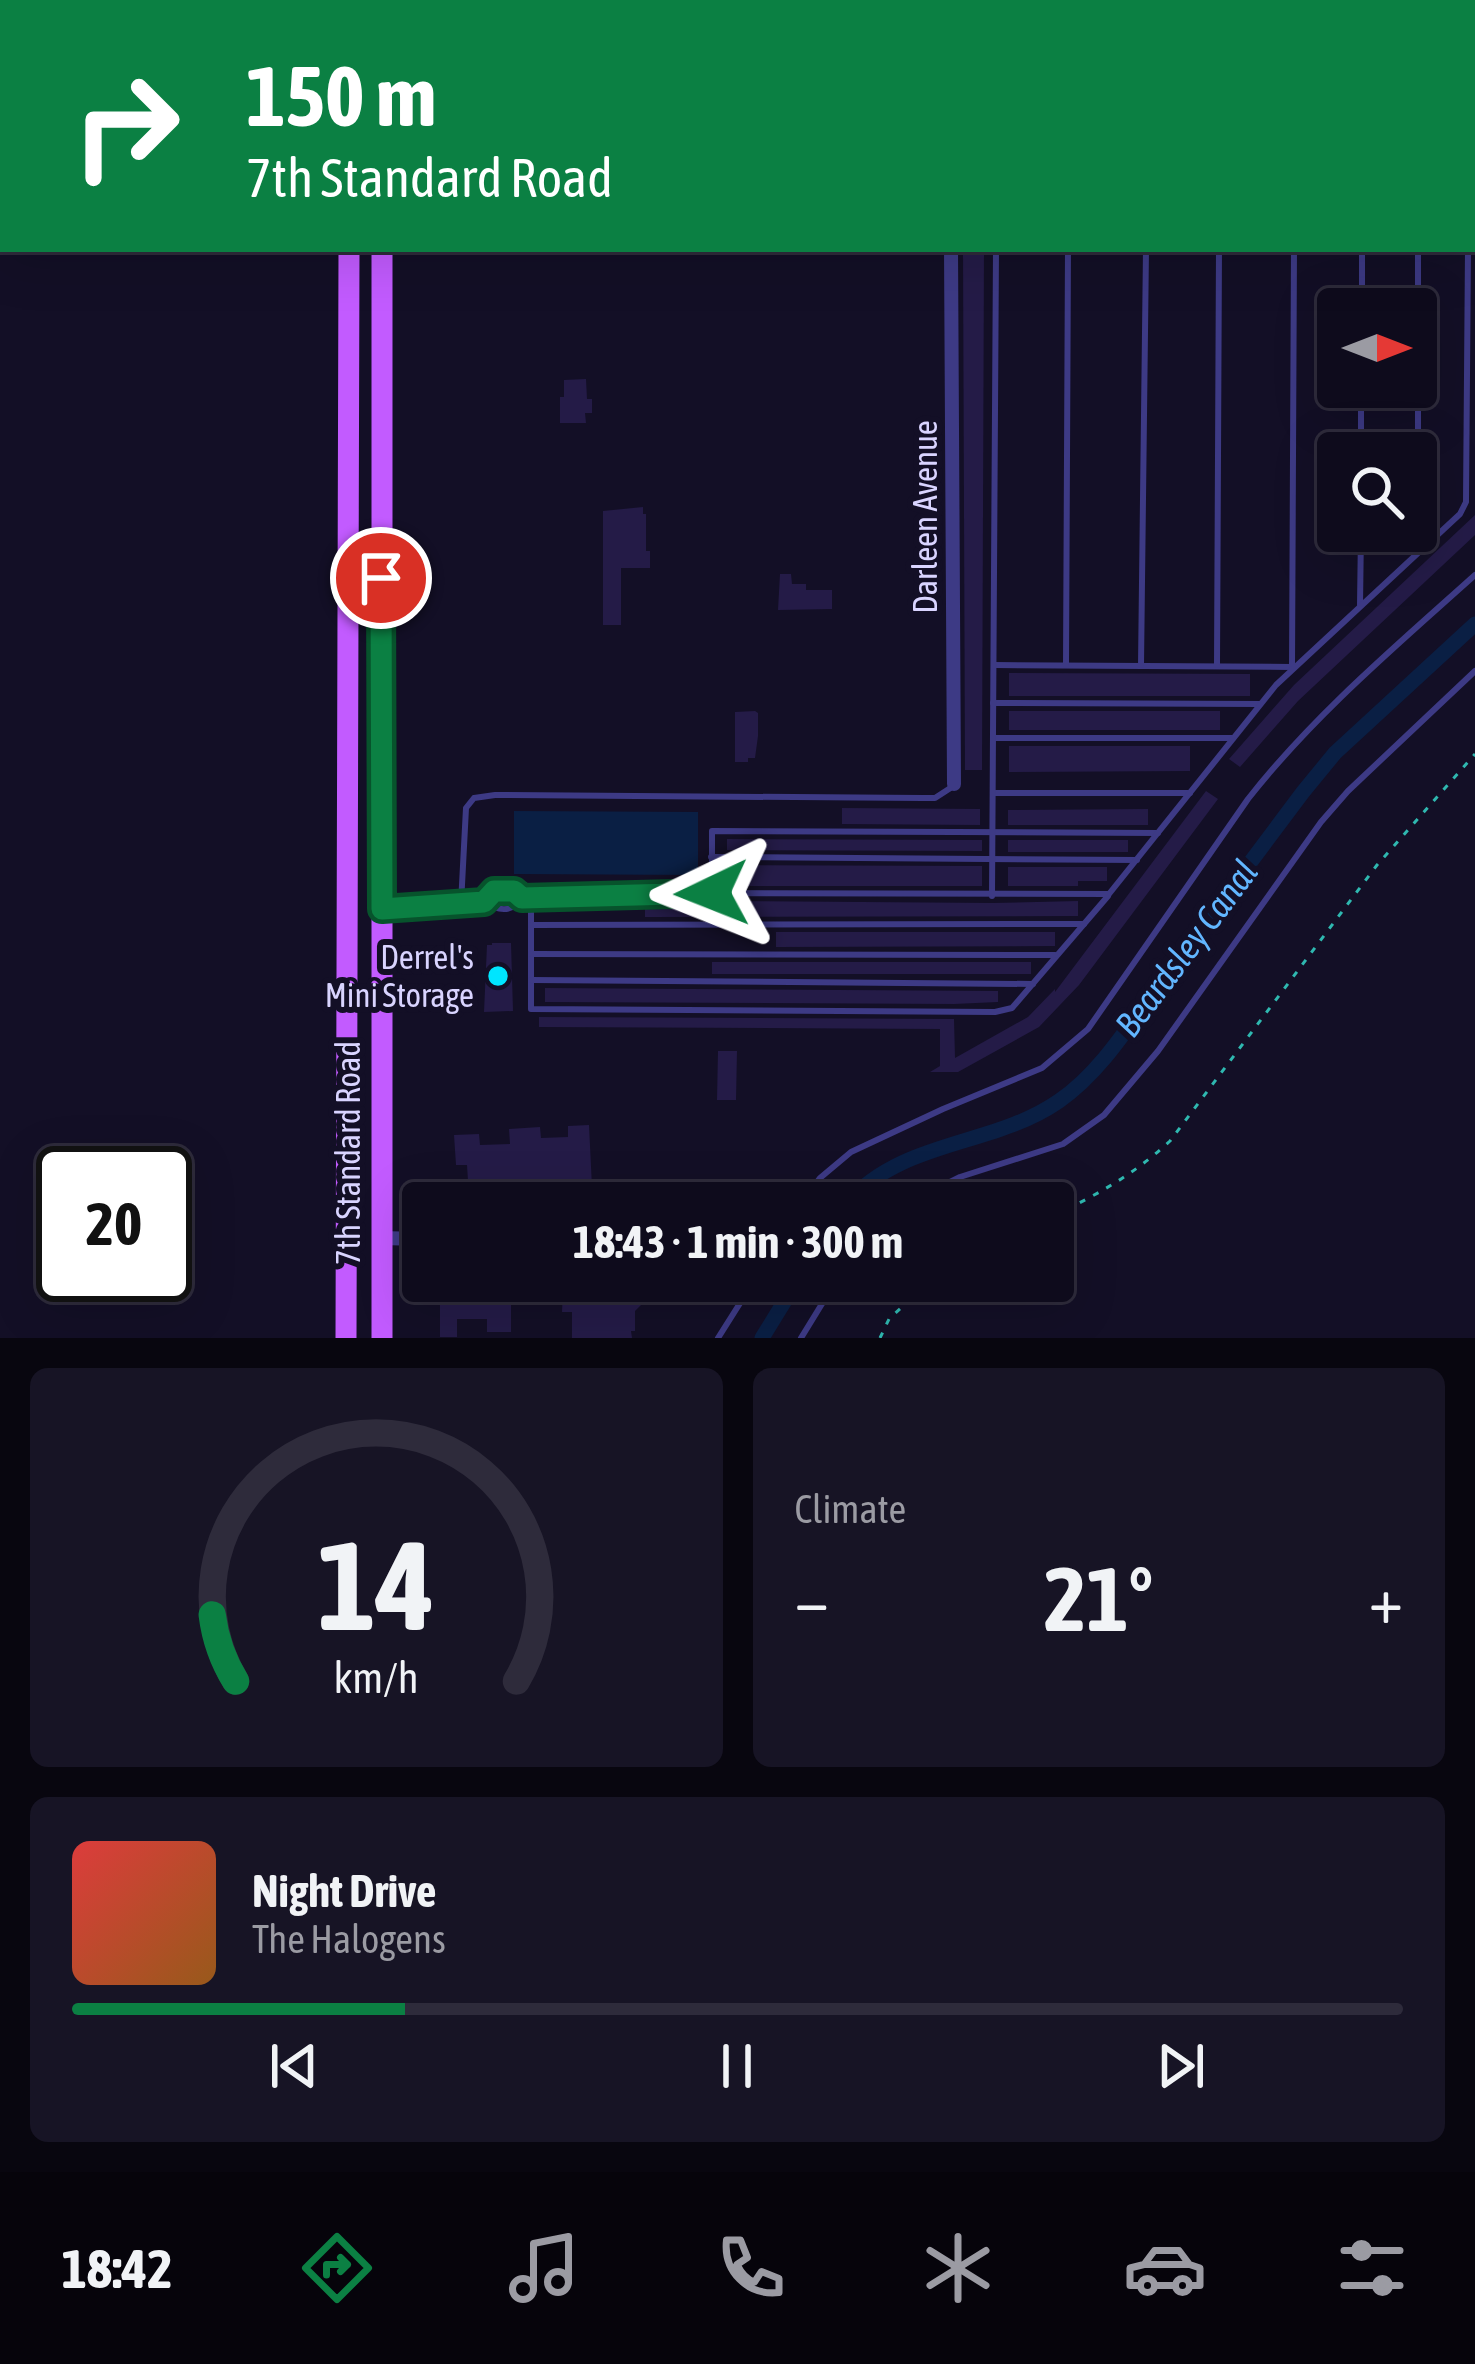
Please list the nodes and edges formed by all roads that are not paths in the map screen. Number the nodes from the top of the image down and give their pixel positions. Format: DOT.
graph roads {
  1 [pos="349,252"];
  2 [pos="382,252"];
  3 [pos="951,252"];
  4 [pos="996,252"];
  5 [pos="1068,252"];
  6 [pos="1146,252"];
  7 [pos="1219,252"];
  8 [pos="1294,252"];
  9 [pos="1362,252"];
  10 [pos="1418,252"];
  11 [pos="1468,252"];
  12 [pos="1362,288"];
  13 [pos="1360,552"];
  14 [pos="1418,553"];
  15 [pos="1475,575"];
  16 [pos="1360,607"];
  17 [pos="994,665"];
  18 [pos="1066,665"];
  19 [pos="1141,665"];
  20 [pos="1217,666"];
  21 [pos="1292,668"];
  22 [pos="1475,671"];
  23 [pos="993,703"];
  24 [pos="1260,704"];
  25 [pos="993,738"];
  26 [pos="1234,738"];
  27 [pos="954,784"];
  28 [pos="993,793"];
  29 [pos="1190,793"];
  30 [pos="993,832"];
  31 [pos="1158,833"];
  32 [pos="711,857"];
  33 [pos="992,859"];
  34 [pos="1137,860"];
  35 [pos="712,893"];
  36 [pos="1109,895"];
  37 [pos="992,896"];
  38 [pos="526,898"];
  39 [pos="484,902"];
  40 [pos="461,904"];
  41 [pos="382,909"];
  42 [pos="1084,924"];
  43 [pos="531,925"];
  44 [pos="531,954"];
  45 [pos="1057,956"];
  46 [pos="531,980"];
  47 [pos="1033,984"];
  48 [pos="817,1182"];
  49 [pos="950,1182"];
  50 [pos="380,1238"];
  51 [pos="402,1239"];
  52 [pos="741,1302"];
  53 [pos="823,1302"];
  54 [pos="346,1338"];
  55 [pos="382,1338"];
  56 [pos="718,1338"];
  57 [pos="802,1338"];
  1 -- 54 [label="main road, 7th Standard Road"];
  2 -- 41 [label="main road, 7th Standard Road"];
  3 -- 27 [label="street, Darleen Avenue"];
  4 -- 17 [label="lane"];
  5 -- 18 [label="lane"];
  6 -- 19 [label="lane"];
  7 -- 20 [label="lane"];
  8 -- 21 [label="lane"];
  9 -- 12 [label="lane"];
  10 -- 14 [label="lane"];
  11 -- 14 [label="lane"];
  13 -- 16 [label="lane"];
  14 -- 16 [label="lane"];
  15 -- 48 [label="lane"];
  16 -- 21 [label="lane"];
  17 -- 18 [label="lane"];
  17 -- 23 [label="lane"];
  18 -- 19 [label="lane"];
  19 -- 20 [label="lane"];
  20 -- 21 [label="lane"];
  21 -- 24 [label="lane"];
  22 -- 49 [label="lane"];
  23 -- 24 [label="lane"];
  23 -- 25 [label="lane"];
  24 -- 26 [label="lane"];
  25 -- 26 [label="lane"];
  25 -- 28 [label="lane"];
  26 -- 29 [label="lane"];
  27 -- 40 [label="lane"];
  28 -- 29 [label="lane"];
  28 -- 30 [label="lane"];
  29 -- 31 [label="lane"];
  30 -- 31 [label="lane"];
  30 -- 32 [label="lane"];
  30 -- 33 [label="lane"];
  31 -- 34 [label="lane"];
  32 -- 33 [label="lane"];
  32 -- 35 [label="lane"];
  33 -- 34 [label="lane"];
  33 -- 37 [label="lane"];
  34 -- 36 [label="lane"];
  35 -- 37 [label="lane"];
  35 -- 38 [label="lane"];
  36 -- 37 [label="lane"];
  36 -- 42 [label="lane"];
  38 -- 39 [label="lane"];
  38 -- 39 [label="lane"];
  38 -- 43 [label="lane"];
  39 -- 40 [label="lane"];
  40 -- 41 [label="lane"];
  41 -- 50 [label="main road, 7th Standard Road"];
  42 -- 43 [label="lane"];
  42 -- 45 [label="lane"];
  43 -- 44 [label="lane"];
  44 -- 45 [label="lane"];
  44 -- 46 [label="lane"];
  45 -- 47 [label="lane"];
  46 -- 47 [label="lane"];
  46 -- 47 [label="lane"];
  50 -- 51 [label="street"];
  50 -- 55 [label="main road, 7th Standard Road"];
  52 -- 56 [label="lane"];
  53 -- 57 [label="lane"];
}
